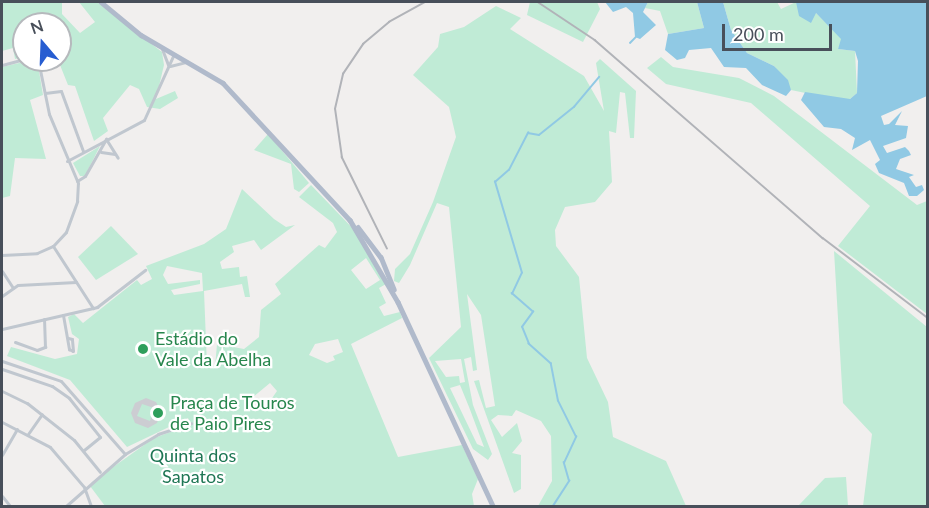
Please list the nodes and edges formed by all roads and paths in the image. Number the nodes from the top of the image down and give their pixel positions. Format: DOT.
graph roads {
  1 [pos="100,2"];
  2 [pos="161,47"];
  3 [pos="174,54"];
  4 [pos="190,63"];
  5 [pos="168,67"];
  6 [pos="41,72"];
  7 [pos="45,93"];
  8 [pos="106,139"];
  9 [pos="97,143"];
  10 [pos="103,148"];
  11 [pos="82,151"];
  12 [pos="100,153"];
  13 [pos="67,161"];
  14 [pos="77,181"];
  15 [pos="53,246"];
  16 [pos="2,255"];
  17 [pos="145,270"];
  18 [pos="2,271"];
  19 [pos="76,282"];
  20 [pos="13,288"];
  21 [pos="2,296"];
  22 [pos="93,308"];
  23 [pos="63,315"];
  24 [pos="44,319"];
  25 [pos="2,329"];
  26 [pos="68,338"];
  27 [pos="15,342"];
  28 [pos="2,361"];
  29 [pos="2,369"];
  30 [pos="2,391"];
  31 [pos="42,414"];
  32 [pos="2,422"];
  33 [pos="191,423"];
  34 [pos="17,429"];
  35 [pos="28,434"];
  36 [pos="84,450"];
  37 [pos="125,454"];
  38 [pos="2,455"];
  39 [pos="100,472"];
  40 [pos="84,487"];
  41 [pos="2,496"];
  42 [pos="10,507"];
  43 [pos="66,507"];
  44 [pos="91,507"];
  45 [pos="493,507"];
  1 -- 2 [label="main road"];
  2 -- 3 [label="main road"];
  2 -- 5 [label="street"];
  3 -- 4 [label="main road"];
  3 -- 5 [label="street"];
  4 -- 5 [label="street"];
  4 -- 45 [label="main road"];
  5 -- 8 [label="street"];
  6 -- 7 [label="street"];
  7 -- 11 [label="street"];
  7 -- 13 [label="street"];
  8 -- 9 [label="street"];
  8 -- 10 [label="street"];
  8 -- 12 [label="street"];
  9 -- 10 [label="street"];
  9 -- 11 [label="street"];
  10 -- 12 [label="street"];
  11 -- 13 [label="street"];
  12 -- 14 [label="street"];
  13 -- 14 [label="street"];
  14 -- 15 [label="street"];
  15 -- 16 [label="street"];
  15 -- 19 [label="street"];
  17 -- 22 [label="street"];
  18 -- 20 [label="street"];
  19 -- 20 [label="street"];
  19 -- 22 [label="street"];
  20 -- 21 [label="street"];
  22 -- 23 [label="street"];
  23 -- 24 [label="street"];
  23 -- 26 [label="street"];
  24 -- 25 [label="street"];
  24 -- 27 [label="street"];
  28 -- 37 [label="street"];
  29 -- 36 [label="street"];
  30 -- 31 [label="street"];
  31 -- 35 [label="street"];
  31 -- 36 [label="street"];
  32 -- 34 [label="street"];
  33 -- 37 [label="street"];
  34 -- 35 [label="street"];
  34 -- 38 [label="street"];
  35 -- 40 [label="street"];
  36 -- 39 [label="street"];
  37 -- 39 [label="street"];
  39 -- 40 [label="street"];
  40 -- 43 [label="street"];
  40 -- 44 [label="street"];
  41 -- 42 [label="street"];
}
